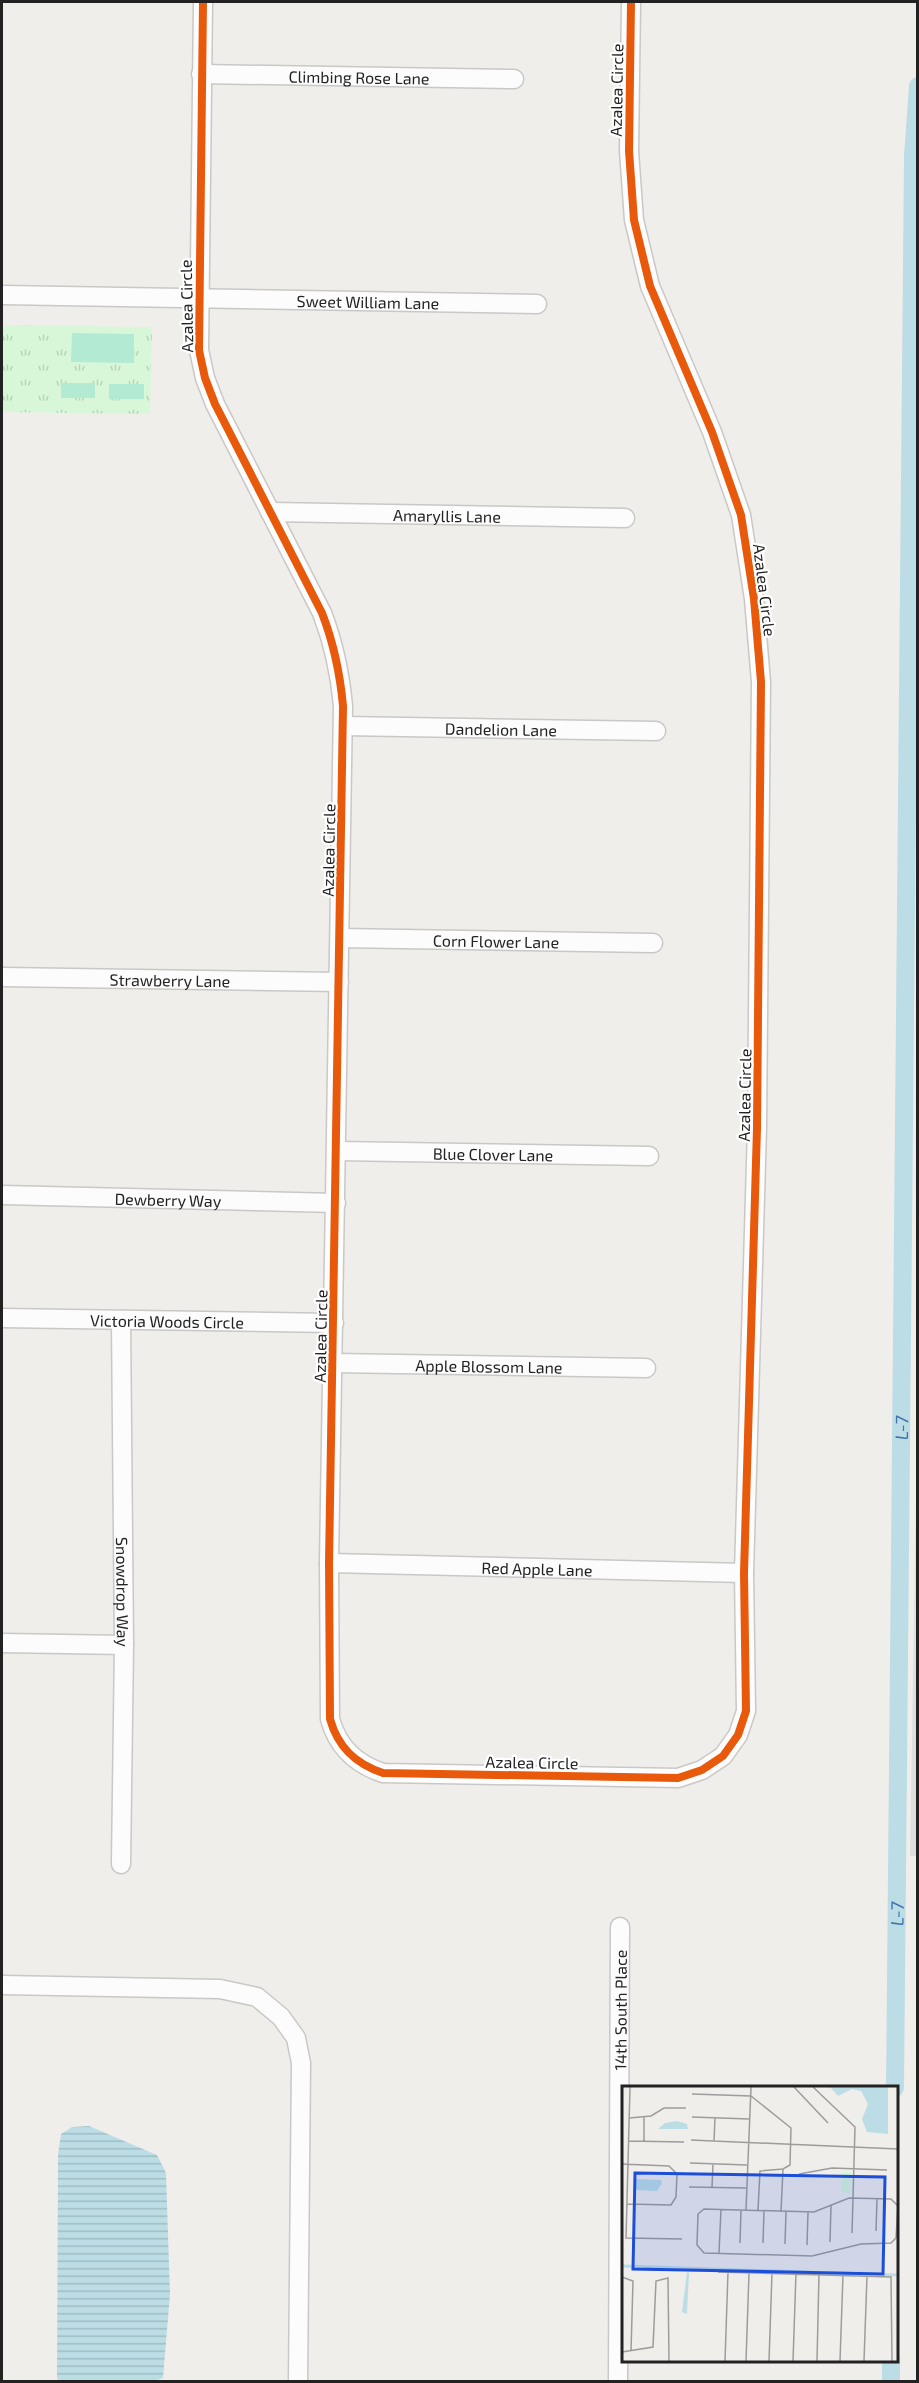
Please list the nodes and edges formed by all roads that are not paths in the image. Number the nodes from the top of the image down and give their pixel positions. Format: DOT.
graph roads {
  1 [pos="203,2"];
  2 [pos="631,2"];
  3 [pos="201,74"];
  4 [pos="514,79"];
  5 [pos="2,295"];
  6 [pos="198,298"];
  7 [pos="537,304"];
  8 [pos="270,512"];
  9 [pos="625,518"];
  10 [pos="344,726"];
  11 [pos="656,731"];
  12 [pos="340,938"];
  13 [pos="652,943"];
  14 [pos="2,977"];
  15 [pos="339,982"];
  16 [pos="337,1151"];
  17 [pos="649,1156"];
  18 [pos="2,1195"];
  19 [pos="336,1203"];
  20 [pos="2,1318"];
  21 [pos="121,1320"];
  22 [pos="334,1323"];
  23 [pos="333,1363"];
  24 [pos="646,1368"];
  25 [pos="329,1563"];
  26 [pos="744,1573"];
  27 [pos="2,1643"];
  28 [pos="124,1645"];
  29 [pos="121,1864"];
  30 [pos="620,1927"];
  31 [pos="2,1985"];
  32 [pos="298,2382"];
  33 [pos="618,2382"];
  1 -- 3 [label="street, Azalea Circle"];
  2 -- 26 [label="street, Azalea Circle"];
  3 -- 4 [label="street, Climbing Rose Lane"];
  3 -- 6 [label="street, Azalea Circle"];
  5 -- 6 [label="street"];
  6 -- 7 [label="street, Sweet William Lane"];
  6 -- 8 [label="street, Azalea Circle"];
  8 -- 9 [label="street, Amaryllis Lane"];
  8 -- 10 [label="street, Azalea Circle"];
  10 -- 11 [label="street, Dandelion Lane"];
  10 -- 12 [label="street, Azalea Circle"];
  12 -- 13 [label="street, Corn Flower Lane"];
  12 -- 15 [label="street, Azalea Circle"];
  14 -- 15 [label="street, Strawberry Lane"];
  15 -- 16 [label="street, Azalea Circle"];
  16 -- 17 [label="street, Blue Clover Lane"];
  16 -- 19 [label="street, Azalea Circle"];
  18 -- 19 [label="street, Dewberry Way"];
  19 -- 22 [label="street, Azalea Circle"];
  20 -- 21 [label="street, Victoria Woods Circle"];
  21 -- 22 [label="street, Victoria Woods Circle"];
  21 -- 28 [label="street, Snowdrop Way"];
  22 -- 23 [label="street, Azalea Circle"];
  23 -- 24 [label="street, Apple Blossom Lane"];
  23 -- 25 [label="street, Azalea Circle"];
  25 -- 26 [label="street, Red Apple Lane"];
  25 -- 26 [label="street, Azalea Circle"];
  27 -- 28 [label="street"];
  28 -- 29 [label="street, Snowdrop Way"];
  30 -- 33 [label="street, 14th South Place"];
  31 -- 32 [label="street"];
}
